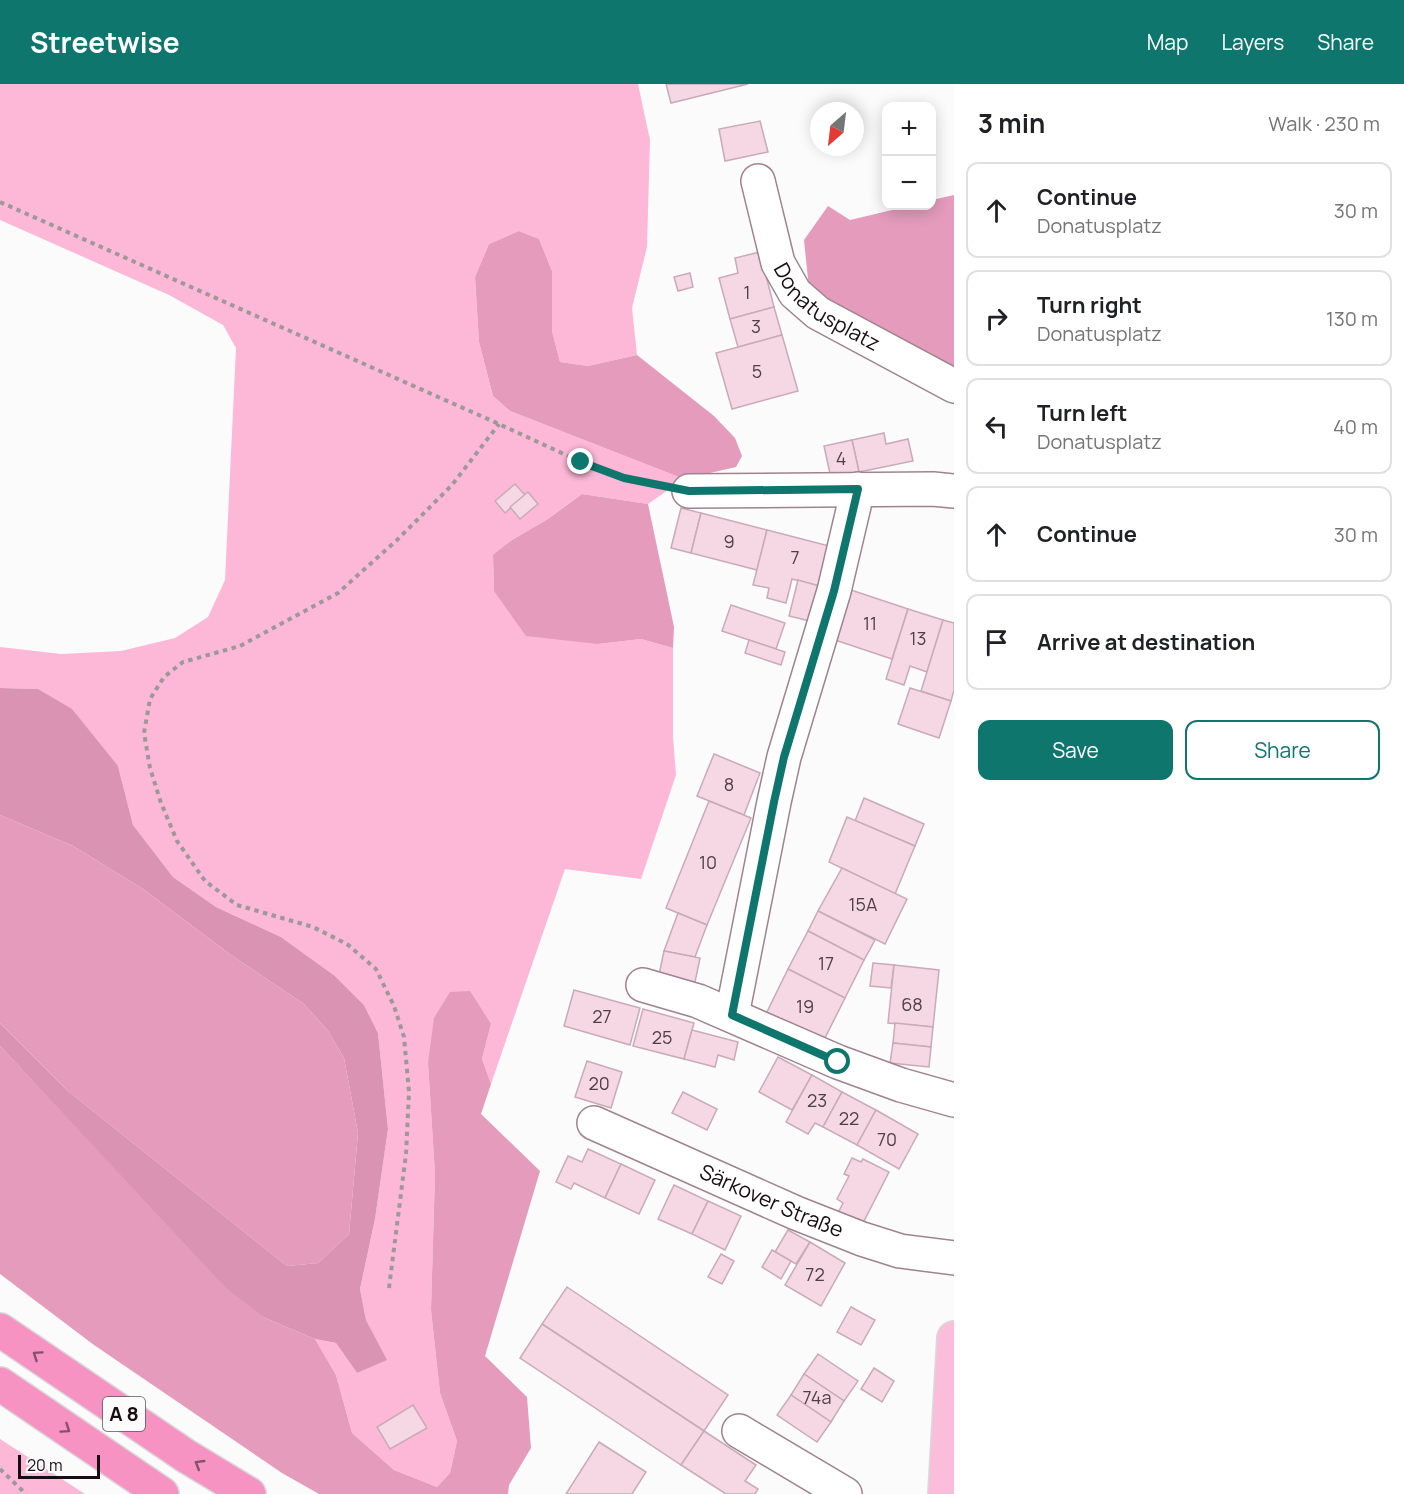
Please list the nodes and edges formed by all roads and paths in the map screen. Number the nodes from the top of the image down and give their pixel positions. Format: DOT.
graph roads {
  1 [pos="758,181"];
  2 [pos="0,202"];
  3 [pos="954,386"];
  4 [pos="500,424"];
  5 [pos="858,489"];
  6 [pos="689,491"];
  7 [pos="954,491"];
  8 [pos="643,985"];
  9 [pos="732,1015"];
  10 [pos="954,1100"];
  11 [pos="594,1123"];
  12 [pos="954,1258"];
  13 [pos="389,1288"];
  14 [pos="0,1330"];
  15 [pos="954,1338"];
  16 [pos="0,1384"];
  17 [pos="739,1431"];
  18 [pos="0,1469"];
  19 [pos="26,1494"];
  20 [pos="162,1494"];
  21 [pos="249,1494"];
  22 [pos="845,1494"];
  23 [pos="945,1494"];
  1 -- 3 [label="street, Donatusplatz"];
  2 -- 4 [label="path"];
  4 -- 6 [label="path"];
  4 -- 13 [label="path"];
  5 -- 6 [label="street"];
  5 -- 7 [label="street"];
  5 -- 9 [label="street"];
  8 -- 9 [label="street"];
  9 -- 10 [label="street"];
  11 -- 12 [label="street, Särkover Straße"];
  21 -- 14 [label="highway, A 8, one-way"];
  15 -- 23 [label="main road"];
  16 -- 20 [label="highway, A 8, one-way"];
  17 -- 22 [label="street"];
  18 -- 19 [label="path"];
}
